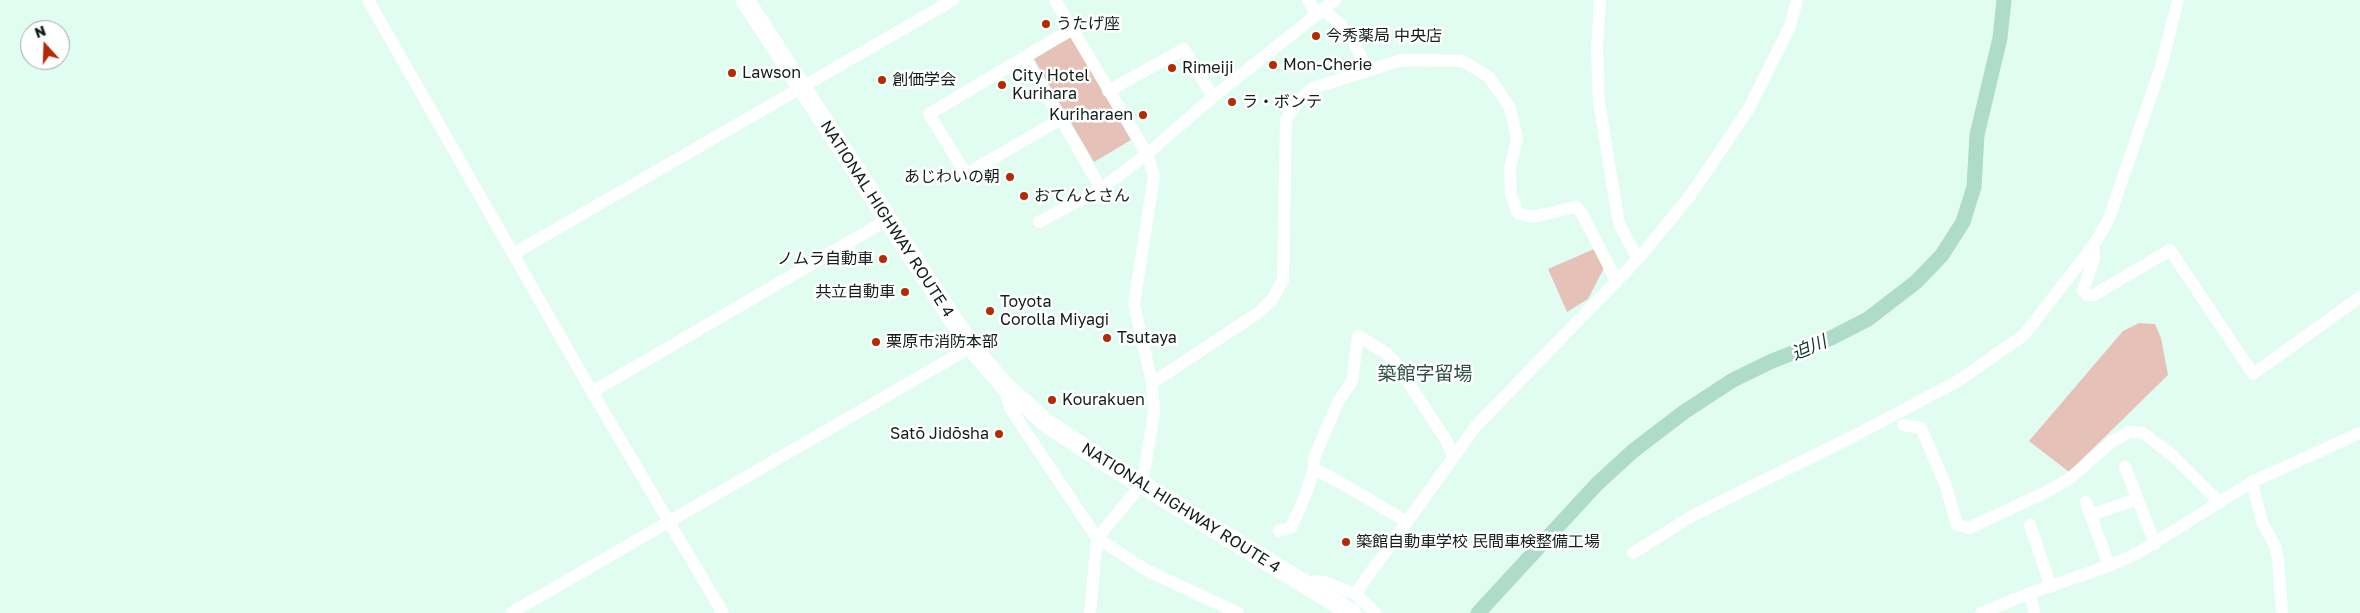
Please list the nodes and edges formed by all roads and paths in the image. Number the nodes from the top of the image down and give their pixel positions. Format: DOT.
graph roads {
  1 [pos="368,0"];
  2 [pos="745,0"];
  3 [pos="953,0"];
  4 [pos="1055,0"];
  5 [pos="1308,0"];
  6 [pos="1335,0"];
  7 [pos="1600,0"];
  8 [pos="1797,0"];
  9 [pos="2178,0"];
  10 [pos="1319,11"];
  11 [pos="1072,29"];
  12 [pos="1024,57"];
  13 [pos="1368,71"];
  14 [pos="803,88"];
  15 [pos="1108,91"];
  16 [pos="1213,97"];
  17 [pos="1061,119"];
  18 [pos="1148,154"];
  19 [pos="1101,189"];
  20 [pos="887,220"];
  21 [pos="1039,222"];
  22 [pos="2093,246"];
  23 [pos="513,254"];
  24 [pos="1638,258"];
  25 [pos="1616,280"];
  26 [pos="2360,297"];
  27 [pos="971,348"];
  28 [pos="1152,382"];
  29 [pos="1004,385"];
  30 [pos="592,392"];
  31 [pos="1903,424"];
  32 [pos="2360,432"];
  33 [pos="1453,456"];
  34 [pos="2125,467"];
  35 [pos="1314,469"];
  36 [pos="2252,482"];
  37 [pos="1142,484"];
  38 [pos="2136,499"];
  39 [pos="2086,502"];
  40 [pos="2219,502"];
  41 [pos="2091,515"];
  42 [pos="670,522"];
  43 [pos="1407,522"];
  44 [pos="2030,526"];
  45 [pos="1279,532"];
  46 [pos="1097,538"];
  47 [pos="2155,544"];
  48 [pos="1633,553"];
  49 [pos="2109,566"];
  50 [pos="2051,587"];
  51 [pos="1311,589"];
  52 [pos="2030,593"];
  53 [pos="1355,594"];
  54 [pos="511,613"];
  55 [pos="723,613"];
  56 [pos="1090,613"];
  57 [pos="1238,613"];
  58 [pos="1352,613"];
  59 [pos="1376,613"];
  60 [pos="1981,613"];
  61 [pos="2034,613"];
  62 [pos="2282,613"];
  1 -- 23 [label="street"];
  2 -- 14 [label="highway, NATIONAL HIGHWAY ROUTE 4"];
  3 -- 14 [label="street"];
  4 -- 11 [label="street"];
  5 -- 10 [label="street"];
  6 -- 10 [label="street"];
  7 -- 24 [label="street"];
  8 -- 24 [label="street"];
  9 -- 22 [label="street"];
  10 -- 13 [label="street"];
  10 -- 16 [label="street"];
  11 -- 12 [label="street"];
  11 -- 15 [label="street"];
  12 -- 17 [label="street"];
  12 -- 17 [label="street"];
  13 -- 25 [label="street"];
  13 -- 28 [label="street"];
  14 -- 20 [label="highway, NATIONAL HIGHWAY ROUTE 4"];
  14 -- 23 [label="street"];
  15 -- 16 [label="street"];
  15 -- 18 [label="street"];
  16 -- 18 [label="street"];
  17 -- 19 [label="street"];
  18 -- 19 [label="street"];
  18 -- 28 [label="street"];
  19 -- 21 [label="street"];
  20 -- 27 [label="highway, NATIONAL HIGHWAY ROUTE 4"];
  20 -- 30 [label="street"];
  22 -- 26 [label="street"];
  22 -- 48 [label="street"];
  23 -- 30 [label="street"];
  24 -- 25 [label="street"];
  25 -- 33 [label="street"];
  27 -- 29 [label="highway, NATIONAL HIGHWAY ROUTE 4"];
  27 -- 42 [label="street"];
  28 -- 37 [label="street"];
  29 -- 37 [label="highway, NATIONAL HIGHWAY ROUTE 4"];
  29 -- 46 [label="street"];
  30 -- 42 [label="street"];
  31 -- 40 [label="street"];
  32 -- 36 [label="street"];
  33 -- 35 [label="street"];
  33 -- 43 [label="street"];
  34 -- 38 [label="street"];
  35 -- 43 [label="street"];
  35 -- 45 [label="street"];
  36 -- 40 [label="street"];
  36 -- 62 [label="street"];
  37 -- 46 [label="street"];
  37 -- 51 [label="highway, NATIONAL HIGHWAY ROUTE 4"];
  38 -- 41 [label="street"];
  38 -- 47 [label="street"];
  39 -- 41 [label="street"];
  40 -- 47 [label="street"];
  41 -- 49 [label="street"];
  42 -- 54 [label="street"];
  42 -- 55 [label="street"];
  43 -- 53 [label="street"];
  44 -- 50 [label="street"];
  46 -- 56 [label="street"];
  46 -- 57 [label="street"];
  47 -- 49 [label="street"];
  49 -- 50 [label="street"];
  50 -- 52 [label="street"];
  51 -- 53 [label="street"];
  51 -- 58 [label="highway, NATIONAL HIGHWAY ROUTE 4"];
  52 -- 60 [label="street"];
  52 -- 61 [label="street"];
  53 -- 59 [label="street"];
}
